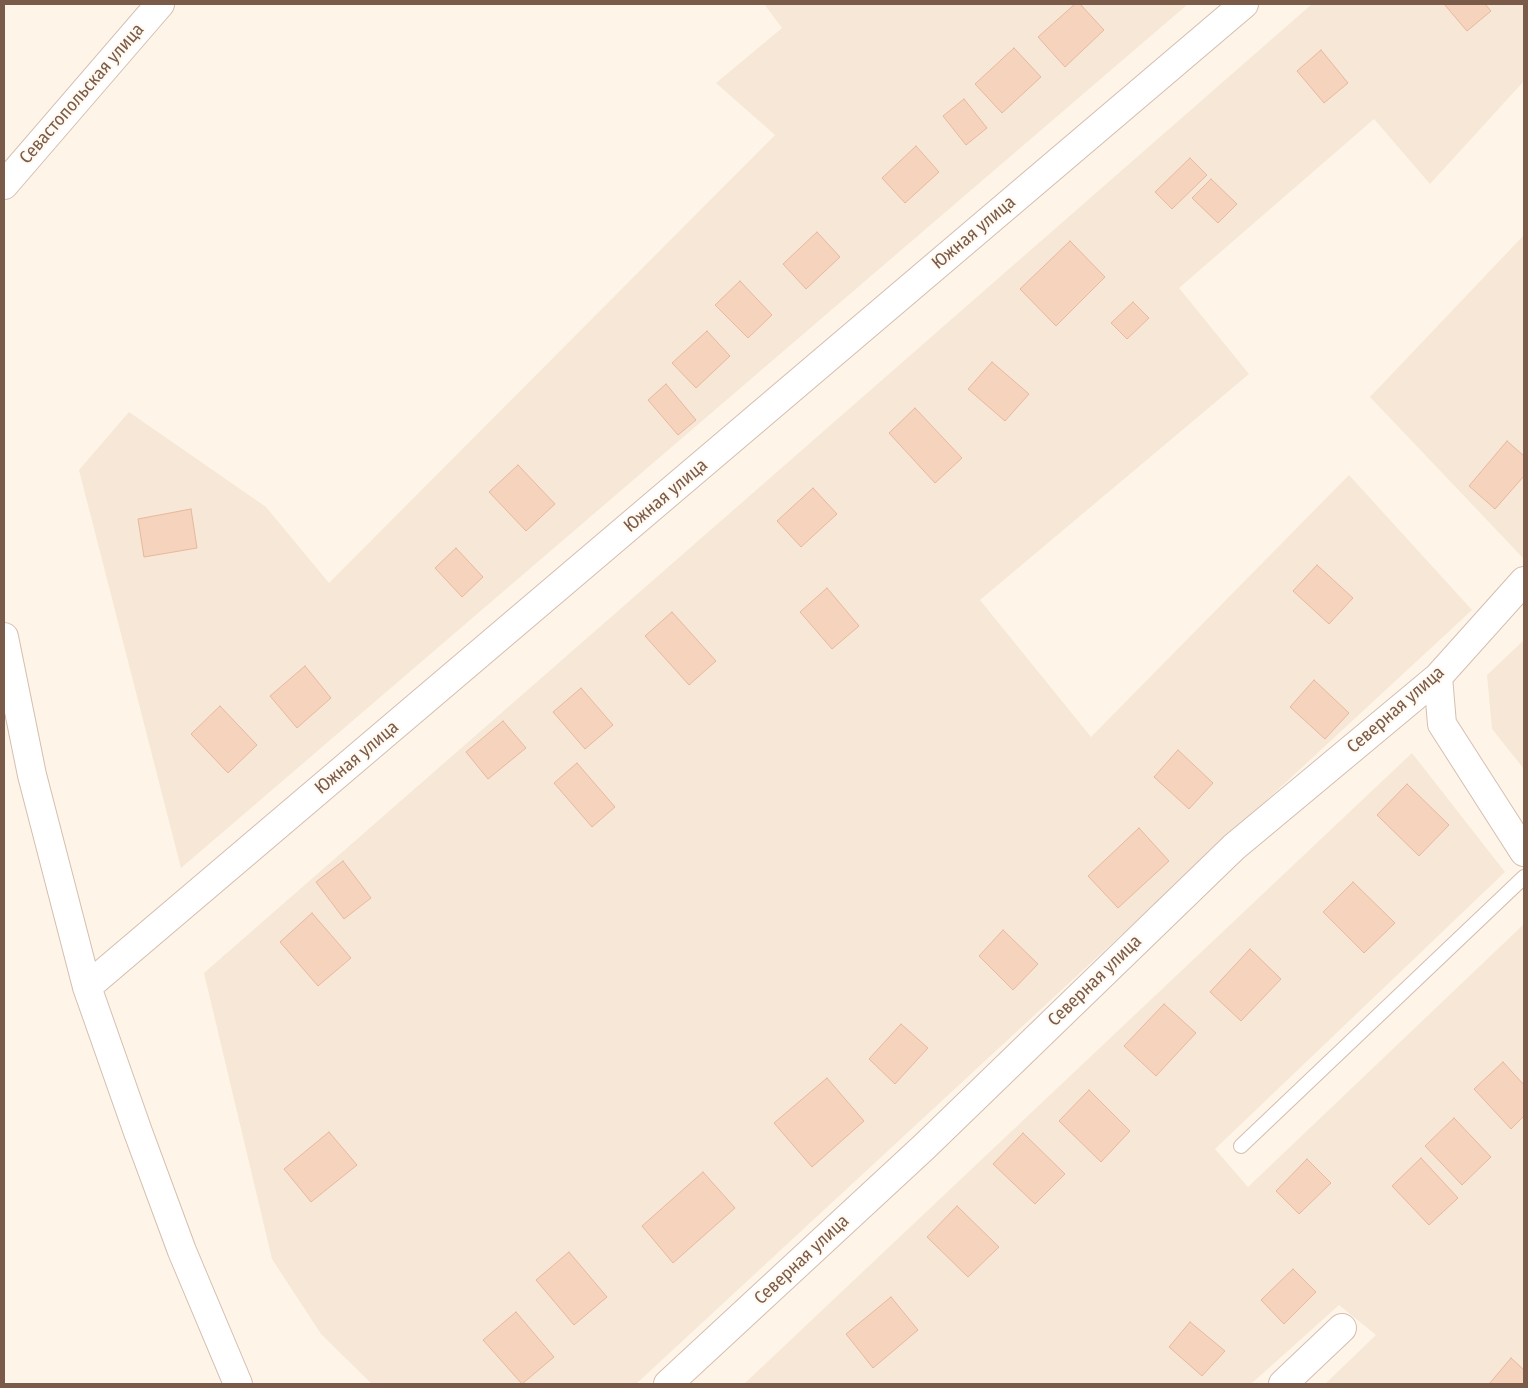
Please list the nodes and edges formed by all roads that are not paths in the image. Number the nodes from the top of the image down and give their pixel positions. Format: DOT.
graph roads {
  1 [pos="160,4"];
  2 [pos="1244,4"];
  3 [pos="4,185"];
  4 [pos="1524,581"];
  5 [pos="4,637"];
  6 [pos="1438,677"];
  7 [pos="1524,852"];
  8 [pos="1524,877"];
  9 [pos="87,987"];
  10 [pos="1242,1146"];
  11 [pos="1342,1328"];
  12 [pos="238,1384"];
  13 [pos="668,1384"];
  14 [pos="1283,1384"];
  1 -- 3 [label="street, Севастопольская улица"];
  2 -- 9 [label="street, Южная улица"];
  4 -- 6 [label="street, Северная улица"];
  5 -- 9 [label="street"];
  6 -- 7 [label="street"];
  6 -- 13 [label="street, Северная улица"];
  8 -- 10 [label="lane"];
  9 -- 12 [label="street"];
  11 -- 14 [label="street"];
}
